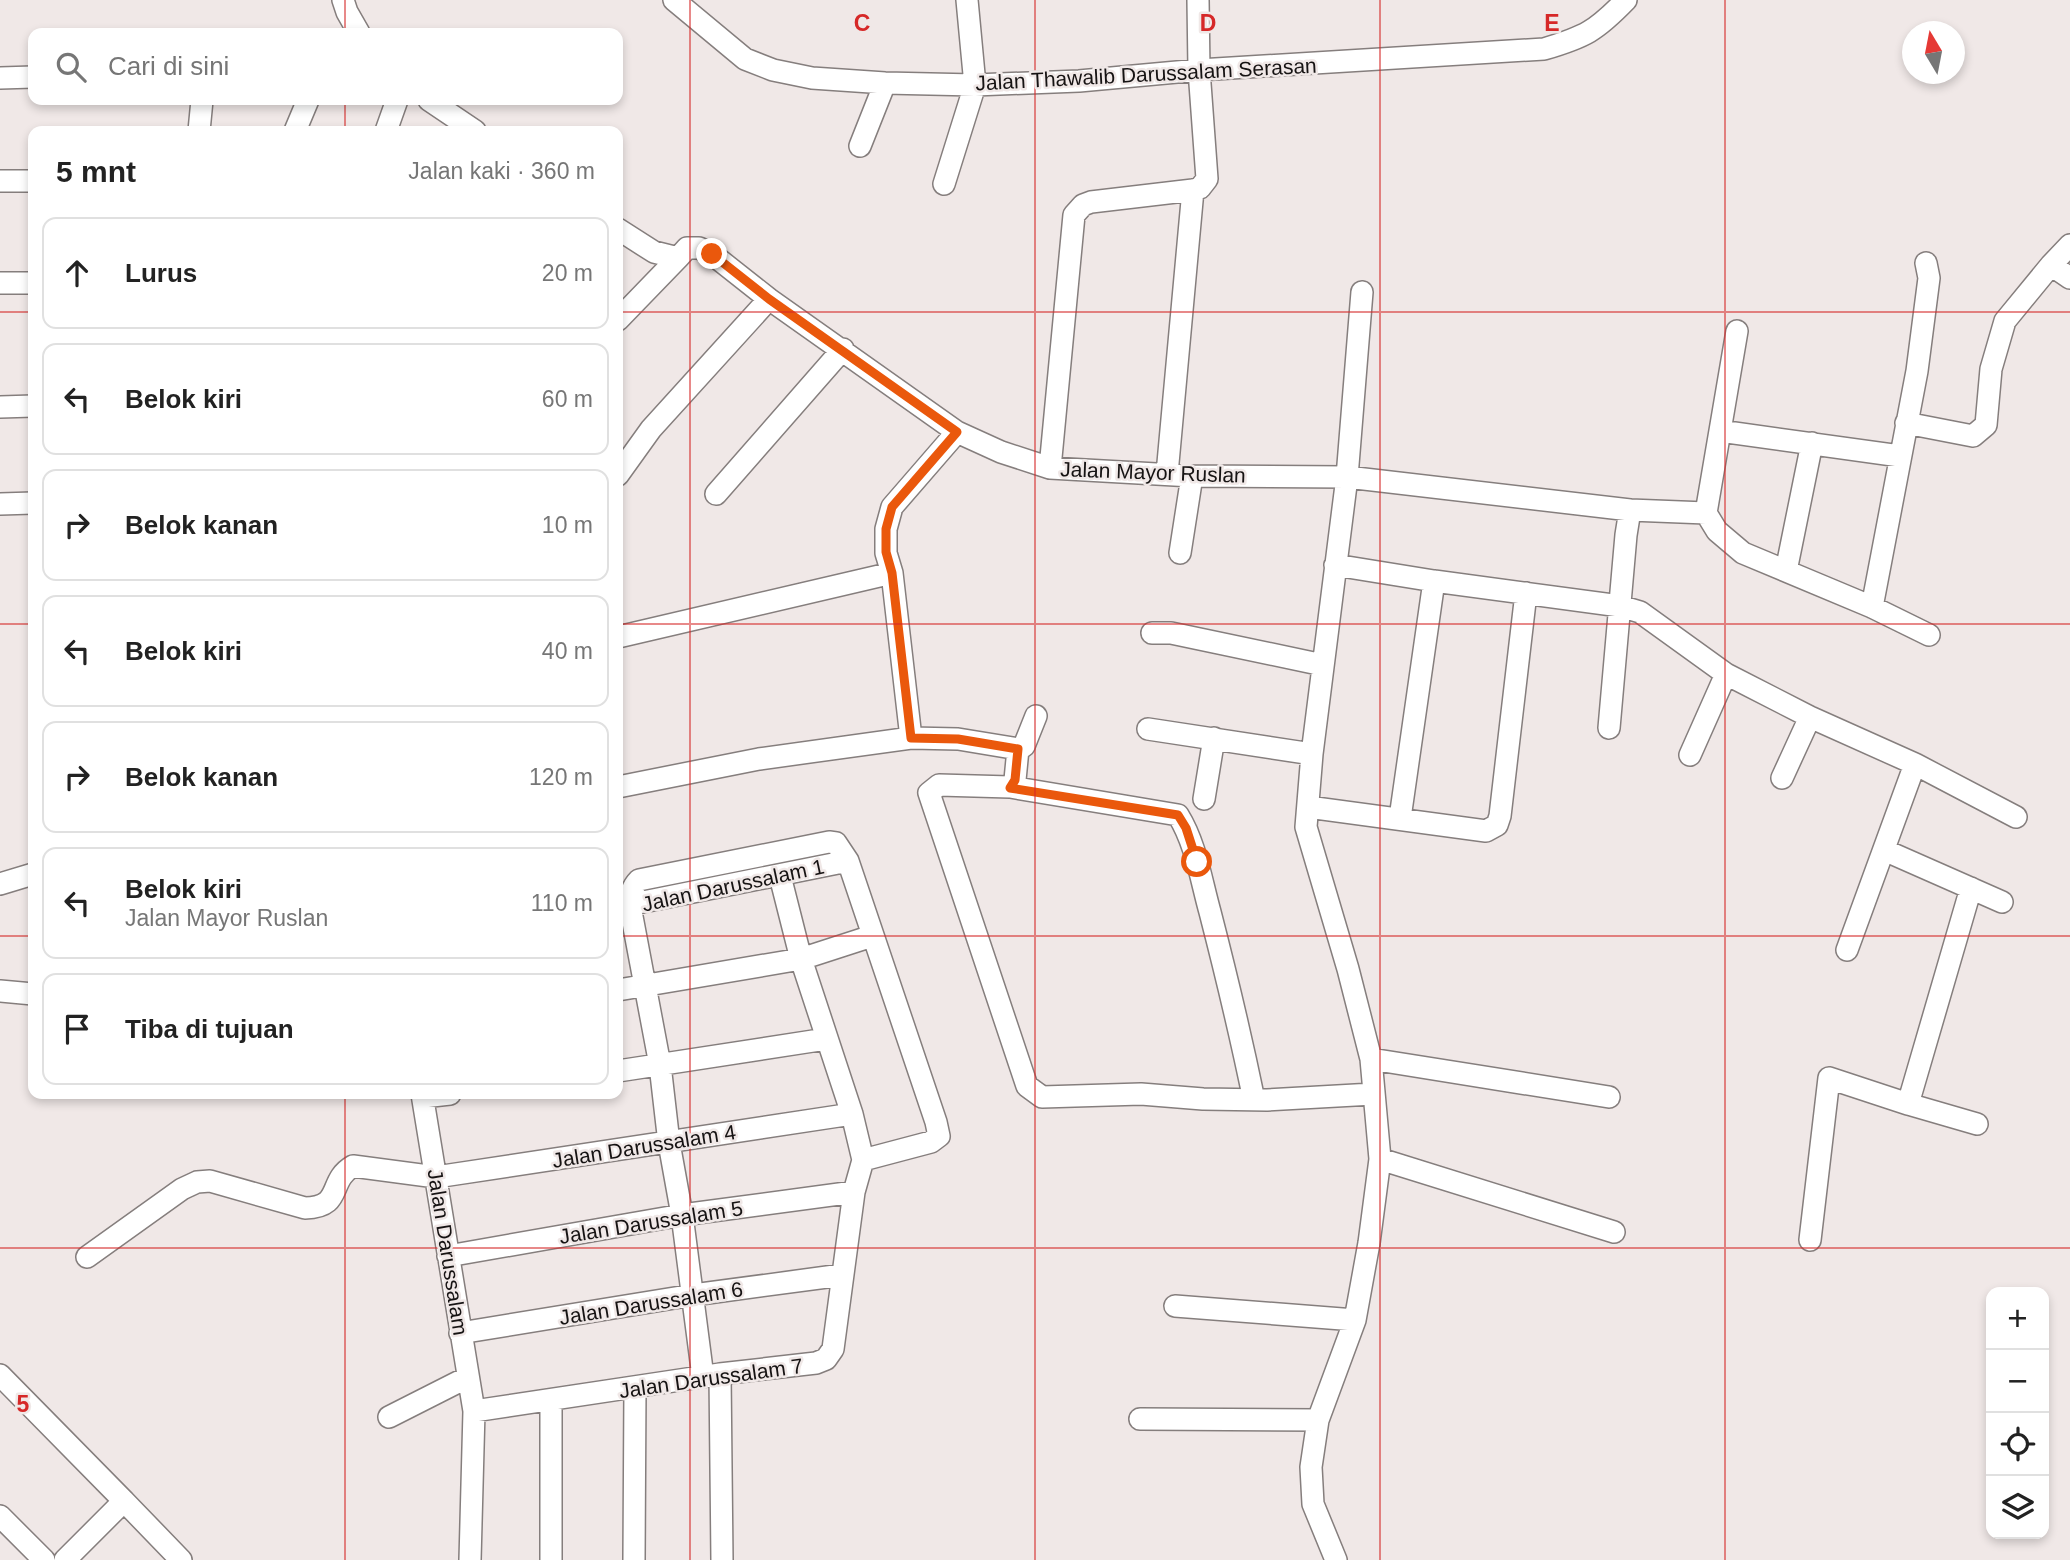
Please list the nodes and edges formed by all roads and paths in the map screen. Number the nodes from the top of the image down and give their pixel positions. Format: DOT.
graph roads {
  1 [pos="967,0"];
  2 [pos="1198,0"];
  3 [pos="1626,0"];
  4 [pos="679,1"];
  5 [pos="345,6"];
  6 [pos="338,28"];
  7 [pos="356,28"];
  8 [pos="1199,70"];
  9 [pos="28,77"];
  10 [pos="0,78"];
  11 [pos="885,83"];
  12 [pos="975,85"];
  13 [pos="202,105"];
  14 [pos="306,105"];
  15 [pos="395,105"];
  16 [pos="436,105"];
  17 [pos="200,126"];
  18 [pos="297,126"];
  19 [pos="388,126"];
  20 [pos="468,126"];
  21 [pos="860,146"];
  22 [pos="0,181"];
  23 [pos="28,181"];
  24 [pos="944,184"];
  25 [pos="1193,190"];
  26 [pos="623,232"];
  27 [pos="2070,245"];
  28 [pos="678,258"];
  29 [pos="1926,263"];
  30 [pos="2051,265"];
  31 [pos="2070,278"];
  32 [pos="0,283"];
  33 [pos="28,283"];
  34 [pos="1362,292"];
  35 [pos="769,299"];
  36 [pos="623,315"];
  37 [pos="1737,331"];
  38 [pos="844,349"];
  39 [pos="28,406"];
  40 [pos="0,407"];
  41 [pos="1906,423"];
  42 [pos="1720,431"];
  43 [pos="957,432"];
  44 [pos="1812,443"];
  45 [pos="1900,456"];
  46 [pos="623,468"];
  47 [pos="1049,468"];
  48 [pos="1167,474"];
  49 [pos="1192,476"];
  50 [pos="1347,477"];
  51 [pos="716,494"];
  52 [pos="28,503"];
  53 [pos="0,504"];
  54 [pos="1630,510"];
  55 [pos="1706,513"];
  56 [pos="1180,553"];
  57 [pos="1335,565"];
  58 [pos="1786,571"];
  59 [pos="892,573"];
  60 [pos="1434,581"];
  61 [pos="1526,593"];
  62 [pos="1620,606"];
  63 [pos="1872,607"];
  64 [pos="1152,633"];
  65 [pos="1929,635"];
  66 [pos="623,636"];
  67 [pos="1323,665"];
  68 [pos="1726,674"];
  69 [pos="1036,716"];
  70 [pos="1810,718"];
  71 [pos="1609,728"];
  72 [pos="1148,729"];
  73 [pos="911,738"];
  74 [pos="1214,738"];
  75 [pos="1018,749"];
  76 [pos="1312,754"];
  77 [pos="1690,755"];
  78 [pos="1915,764"];
  79 [pos="1782,778"];
  80 [pos="623,786"];
  81 [pos="1010,788"];
  82 [pos="1204,799"];
  83 [pos="1308,807"];
  84 [pos="2016,817"];
  85 [pos="1400,818"];
  86 [pos="1884,850"];
  87 [pos="848,860"];
  88 [pos="28,876"];
  89 [pos="780,876"];
  90 [pos="0,884"];
  91 [pos="1971,888"];
  92 [pos="2002,902"];
  93 [pos="624,907"];
  94 [pos="872,936"];
  95 [pos="1847,950"];
  96 [pos="801,959"];
  97 [pos="644,987"];
  98 [pos="623,989"];
  99 [pos="0,991"];
  100 [pos="28,994"];
  101 [pos="826,1040"];
  102 [pos="1371,1059"];
  103 [pos="660,1065"];
  104 [pos="623,1070"];
  105 [pos="1373,1094"];
  106 [pos="1609,1097"];
  107 [pos="423,1099"];
  108 [pos="1254,1100"];
  109 [pos="1908,1104"];
  110 [pos="852,1114"];
  111 [pos="1977,1124"];
  112 [pos="669,1143"];
  113 [pos="1380,1159"];
  114 [pos="863,1160"];
  115 [pos="436,1177"];
  116 [pos="854,1192"];
  117 [pos="682,1215"];
  118 [pos="1614,1232"];
  119 [pos="1810,1240"];
  120 [pos="448,1256"];
  121 [pos="87,1257"];
  122 [pos="842,1275"];
  123 [pos="693,1295"];
  124 [pos="1174,1306"];
  125 [pos="1355,1320"];
  126 [pos="460,1333"];
  127 [pos="0,1375"];
  128 [pos="711,1376"];
  129 [pos="468,1377"];
  130 [pos="635,1388"];
  131 [pos="551,1401"];
  132 [pos="474,1411"];
  133 [pos="388,1417"];
  134 [pos="1140,1419"];
  135 [pos="1318,1420"];
  136 [pos="124,1501"];
  137 [pos="0,1516"];
  138 [pos="44,1560"];
  139 [pos="65,1560"];
  140 [pos="181,1560"];
  141 [pos="470,1560"];
  142 [pos="551,1560"];
  143 [pos="634,1560"];
  144 [pos="722,1560"];
  145 [pos="1336,1560"];
  1 -- 12 [label="street"];
  2 -- 8 [label="street"];
  3 -- 8 [label="street, Jalan Thawalib Darussalam Serasan"];
  4 -- 11 [label="street, Jalan Thawalib Darussalam Serasan"];
  5 -- 6 [label="street"];
  5 -- 7 [label="street"];
  8 -- 12 [label="street, Jalan Thawalib Darussalam Serasan"];
  8 -- 25 [label="street"];
  9 -- 10 [label="street"];
  11 -- 12 [label="street, Jalan Thawalib Darussalam Serasan"];
  11 -- 21 [label="street"];
  12 -- 24 [label="street"];
  13 -- 17 [label="street"];
  14 -- 18 [label="street"];
  15 -- 19 [label="street"];
  16 -- 20 [label="street"];
  22 -- 23 [label="street"];
  25 -- 47 [label="street"];
  25 -- 48 [label="street"];
  26 -- 28 [label="street, Jalan Mayor Ruslan"];
  27 -- 30 [label="street"];
  28 -- 35 [label="street, Jalan Mayor Ruslan"];
  28 -- 36 [label="street"];
  29 -- 41 [label="street"];
  30 -- 31 [label="street"];
  30 -- 41 [label="street"];
  32 -- 33 [label="street"];
  34 -- 50 [label="street"];
  35 -- 38 [label="street, Jalan Mayor Ruslan"];
  35 -- 46 [label="street"];
  37 -- 42 [label="street"];
  38 -- 43 [label="street, Jalan Mayor Ruslan"];
  38 -- 51 [label="street"];
  39 -- 40 [label="street"];
  41 -- 45 [label="street"];
  42 -- 44 [label="street"];
  42 -- 55 [label="street"];
  43 -- 47 [label="street, Jalan Mayor Ruslan"];
  43 -- 59 [label="street"];
  44 -- 45 [label="street"];
  44 -- 58 [label="street"];
  45 -- 63 [label="street"];
  47 -- 48 [label="street, Jalan Mayor Ruslan"];
  48 -- 49 [label="street, Jalan Mayor Ruslan"];
  49 -- 50 [label="street, Jalan Mayor Ruslan"];
  49 -- 56 [label="street"];
  50 -- 54 [label="street, Jalan Mayor Ruslan"];
  50 -- 57 [label="street"];
  52 -- 53 [label="street"];
  54 -- 55 [label="street, Jalan Mayor Ruslan"];
  54 -- 62 [label="street"];
  55 -- 58 [label="street"];
  57 -- 60 [label="street"];
  57 -- 67 [label="street"];
  58 -- 63 [label="street"];
  59 -- 66 [label="street"];
  59 -- 73 [label="street"];
  60 -- 61 [label="street"];
  60 -- 85 [label="street"];
  61 -- 62 [label="street"];
  61 -- 85 [label="street"];
  62 -- 68 [label="street"];
  62 -- 71 [label="street"];
  63 -- 65 [label="street"];
  64 -- 67 [label="street"];
  67 -- 76 [label="street"];
  68 -- 70 [label="street"];
  68 -- 77 [label="street"];
  69 -- 75 [label="street"];
  70 -- 78 [label="street"];
  70 -- 79 [label="street"];
  72 -- 74 [label="street"];
  73 -- 75 [label="street"];
  73 -- 80 [label="street"];
  74 -- 76 [label="street"];
  74 -- 82 [label="street"];
  75 -- 81 [label="street"];
  76 -- 83 [label="street"];
  78 -- 84 [label="street"];
  78 -- 86 [label="street"];
  81 -- 108 [label="street"];
  81 -- 108 [label="street"];
  83 -- 85 [label="street"];
  83 -- 102 [label="street"];
  86 -- 91 [label="street"];
  86 -- 95 [label="street"];
  87 -- 89 [label="street, Jalan Darussalam 1"];
  87 -- 93 [label="street"];
  87 -- 94 [label="street"];
  88 -- 90 [label="street"];
  89 -- 93 [label="street, Jalan Darussalam 1"];
  89 -- 96 [label="street, Jalan Darussalam 7"];
  91 -- 92 [label="street"];
  91 -- 109 [label="street"];
  93 -- 97 [label="street"];
  94 -- 96 [label="street"];
  94 -- 114 [label="street"];
  96 -- 97 [label="street"];
  96 -- 101 [label="street, Jalan Darussalam 7"];
  97 -- 98 [label="street"];
  97 -- 103 [label="street"];
  99 -- 100 [label="street"];
  101 -- 103 [label="street"];
  101 -- 110 [label="street, Jalan Darussalam 7"];
  102 -- 105 [label="street"];
  102 -- 106 [label="street"];
  103 -- 104 [label="street"];
  103 -- 112 [label="street"];
  105 -- 108 [label="street"];
  105 -- 113 [label="street"];
  107 -- 115 [label="street, Jalan Darussalam"];
  109 -- 111 [label="street"];
  109 -- 119 [label="street"];
  110 -- 112 [label="street, Jalan Darussalam 4"];
  110 -- 114 [label="street, Jalan Darussalam 7"];
  112 -- 115 [label="street, Jalan Darussalam 4"];
  112 -- 117 [label="street"];
  113 -- 118 [label="street"];
  113 -- 125 [label="street"];
  114 -- 116 [label="street, Jalan Darussalam 7"];
  115 -- 120 [label="street, Jalan Darussalam"];
  115 -- 121 [label="street, Jalan Darussalam 4"];
  116 -- 117 [label="street, Jalan Darussalam 5"];
  116 -- 122 [label="street, Jalan Darussalam 7"];
  117 -- 120 [label="street, Jalan Darussalam 5"];
  117 -- 123 [label="street"];
  120 -- 126 [label="street, Jalan Darussalam"];
  122 -- 123 [label="street, Jalan Darussalam 6"];
  122 -- 128 [label="street, Jalan Darussalam 7"];
  123 -- 126 [label="street, Jalan Darussalam 6"];
  123 -- 128 [label="street"];
  124 -- 125 [label="street"];
  125 -- 135 [label="street"];
  126 -- 129 [label="street, Jalan Darussalam"];
  127 -- 136 [label="street"];
  128 -- 130 [label="street, Jalan Darussalam 7"];
  128 -- 144 [label="street"];
  129 -- 132 [label="street, Jalan Darussalam"];
  129 -- 133 [label="street"];
  130 -- 131 [label="street, Jalan Darussalam 7"];
  130 -- 143 [label="street"];
  131 -- 132 [label="street, Jalan Darussalam 7"];
  131 -- 142 [label="street"];
  132 -- 141 [label="street, Jalan Darussalam"];
  134 -- 135 [label="street"];
  135 -- 145 [label="street"];
  136 -- 139 [label="street"];
  136 -- 140 [label="street"];
  137 -- 138 [label="street"];
}
